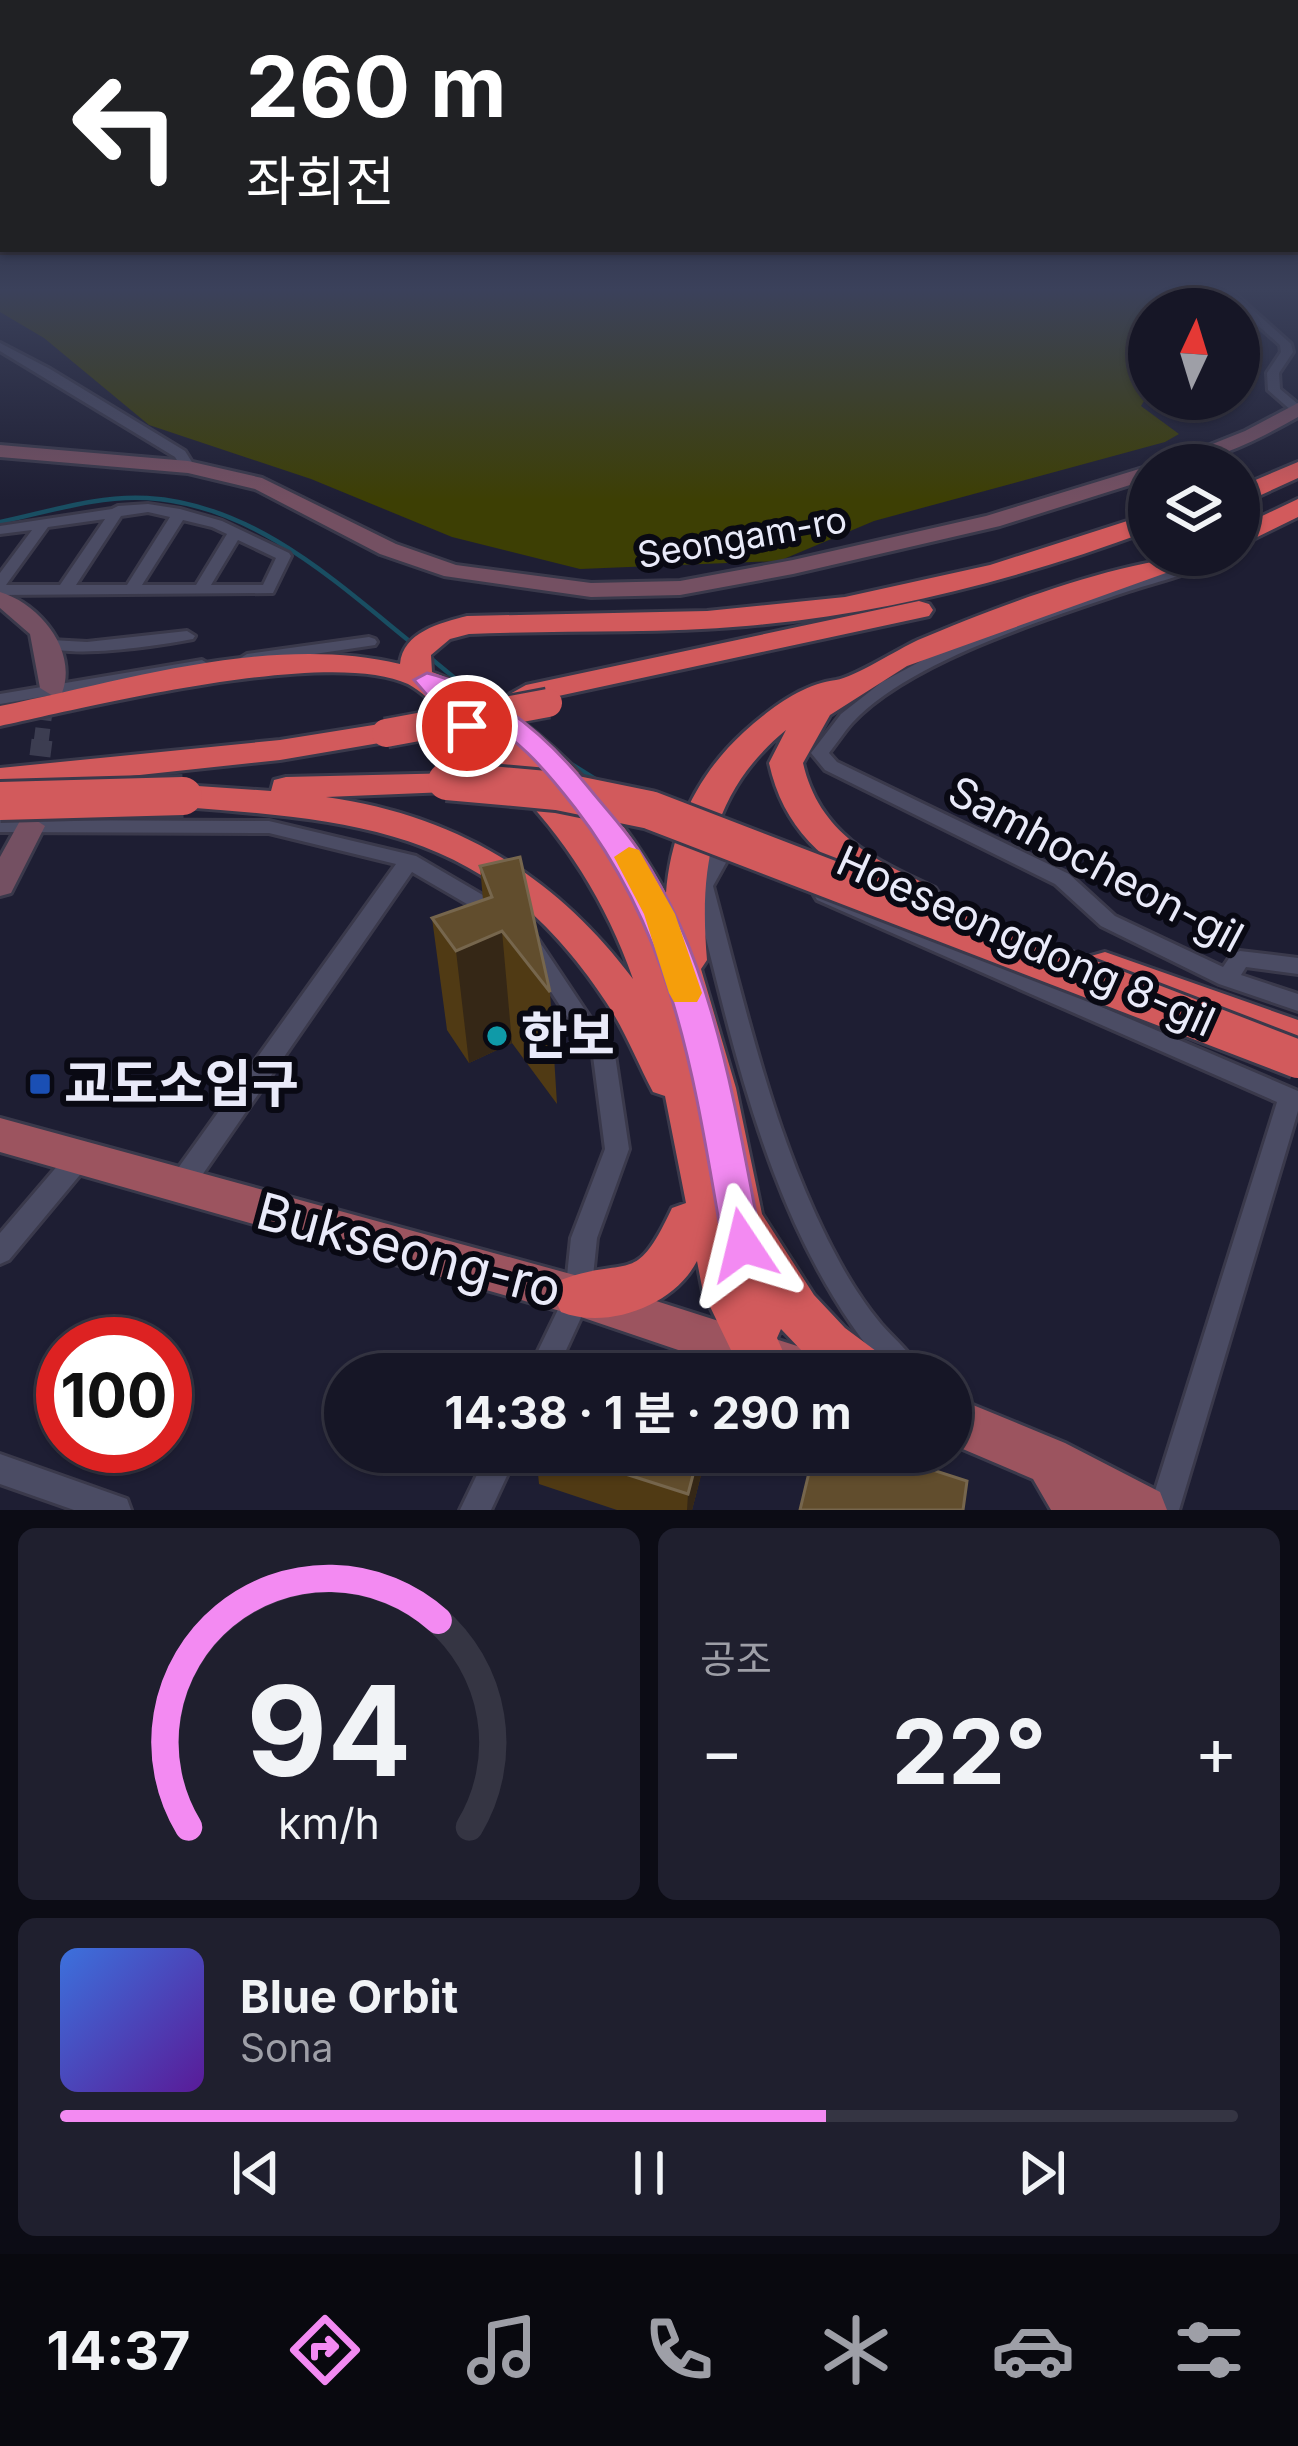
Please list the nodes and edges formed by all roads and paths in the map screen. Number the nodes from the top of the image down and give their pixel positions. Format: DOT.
graph roads {
  1 [pos="28,358"];
  2 [pos="1283,358"];
  3 [pos="1298,409"];
  4 [pos="1227,444"];
  5 [pos="0,451"];
  6 [pos="1298,458"];
  7 [pos="188,466"];
  8 [pos="1298,469"];
  9 [pos="1260,475"];
  10 [pos="1128,479"];
  11 [pos="1260,487"];
  12 [pos="1297,503"];
  13 [pos="118,510"];
  14 [pos="1260,511"];
  15 [pos="180,513"];
  16 [pos="1260,518"];
  17 [pos="44,523"];
  18 [pos="1260,528"];
  19 [pos="1128,529"];
  20 [pos="0,530"];
  21 [pos="236,533"];
  22 [pos="1128,542"];
  23 [pos="1128,555"];
  24 [pos="1128,571"];
  25 [pos="1138,576"];
  26 [pos="1161,576"];
  27 [pos="0,586"];
  28 [pos="67,587"];
  29 [pos="133,588"];
  30 [pos="201,590"];
  31 [pos="0,599"];
  32 [pos="187,636"];
  33 [pos="51,645"];
  34 [pos="421,671"];
  35 [pos="58,695"];
  36 [pos="537,698"];
  37 [pos="0,699"];
  38 [pos="0,716"];
  39 [pos="379,727"];
  40 [pos="0,759"];
  41 [pos="0,779"];
  42 [pos="183,796"];
  43 [pos="0,801"];
  44 [pos="21,823"];
  45 [pos="702,854"];
  46 [pos="409,861"];
  47 [pos="0,886"];
  48 [pos="1298,966"];
  49 [pos="1227,978"];
  50 [pos="1298,1004"];
  51 [pos="693,1015"];
  52 [pos="1298,1037"];
  53 [pos="1298,1059"];
  54 [pos="1294,1100"];
  55 [pos="0,1135"];
  56 [pos="80,1157"];
  57 [pos="179,1186"];
  58 [pos="737,1208"];
  59 [pos="689,1222"];
  60 [pos="0,1252"];
  61 [pos="727,1292"];
  62 [pos="578,1296"];
  63 [pos="551,1353"];
  64 [pos="751,1353"];
  65 [pos="758,1353"];
  66 [pos="760,1353"];
  67 [pos="831,1353"];
  68 [pos="885,1353"];
  69 [pos="972,1426"];
  70 [pos="1048,1460"];
  71 [pos="0,1468"];
  72 [pos="493,1473"];
  73 [pos="116,1510"];
  74 [pos="476,1510"];
  75 [pos="1080,1510"];
  76 [pos="1142,1510"];
  77 [pos="1164,1510"];
  1 -- 7 [label="street"];
  2 -- 3 [label="street"];
  3 -- 4 [label="main road"];
  5 -- 7 [label="main road, Seongam-ro"];
  6 -- 9 [label="highway"];
  7 -- 10 [label="main road, Seongam-ro"];
  8 -- 11 [label="highway"];
  12 -- 14 [label="highway"];
  12 -- 16 [label="highway"];
  12 -- 18 [label="highway"];
  13 -- 15 [label="street"];
  13 -- 17 [label="street"];
  13 -- 28 [label="street"];
  15 -- 21 [label="street"];
  15 -- 29 [label="street"];
  17 -- 20 [label="street"];
  17 -- 27 [label="street"];
  19 -- 34 [label="highway"];
  21 -- 30 [label="street"];
  21 -- 30 [label="street"];
  22 -- 36 [label="highway"];
  23 -- 36 [label="highway"];
  24 -- 45 [label="highway"];
  25 -- 52 [label="highway"];
  26 -- 49 [label="street, Samhocheon-gil"];
  27 -- 28 [label="street"];
  28 -- 29 [label="street"];
  29 -- 30 [label="street"];
  31 -- 33 [label="main road"];
  32 -- 33 [label="street"];
  33 -- 35 [label="main road"];
  34 -- 35 [label="highway"];
  34 -- 51 [label="highway"];
  34 -- 61 [label="highway"];
  35 -- 37 [label="street"];
  35 -- 38 [label="highway"];
  36 -- 39 [label="highway, bridge"];
  39 -- 40 [label="highway"];
  39 -- 41 [label="highway"];
  42 -- 43 [label="highway, bridge"];
  42 -- 53 [label="highway, bridge"];
  42 -- 59 [label="highway"];
  44 -- 46 [label="street"];
  44 -- 47 [label="main road"];
  45 -- 51 [label="highway"];
  45 -- 54 [label="street, Hoeseongdong 8-gil"];
  45 -- 68 [label="street"];
  46 -- 57 [label="street"];
  46 -- 62 [label="street"];
  48 -- 49 [label="street"];
  49 -- 50 [label="street, Samhocheon-gil"];
  51 -- 58 [label="highway"];
  54 -- 77 [label="street"];
  55 -- 56 [label="main road, Bukseong-ro"];
  56 -- 57 [label="main road, Bukseong-ro"];
  56 -- 60 [label="street"];
  57 -- 62 [label="main road, Bukseong-ro"];
  58 -- 66 [label="highway"];
  58 -- 67 [label="highway"];
  59 -- 61 [label="highway"];
  59 -- 62 [label="highway"];
  61 -- 65 [label="highway"];
  62 -- 63 [label="street"];
  62 -- 64 [label="main road, Bukseong-ro"];
  69 -- 70 [label="main road"];
  70 -- 75 [label="main road"];
  70 -- 76 [label="main road"];
  71 -- 73 [label="street"];
  72 -- 74 [label="street"];
}
